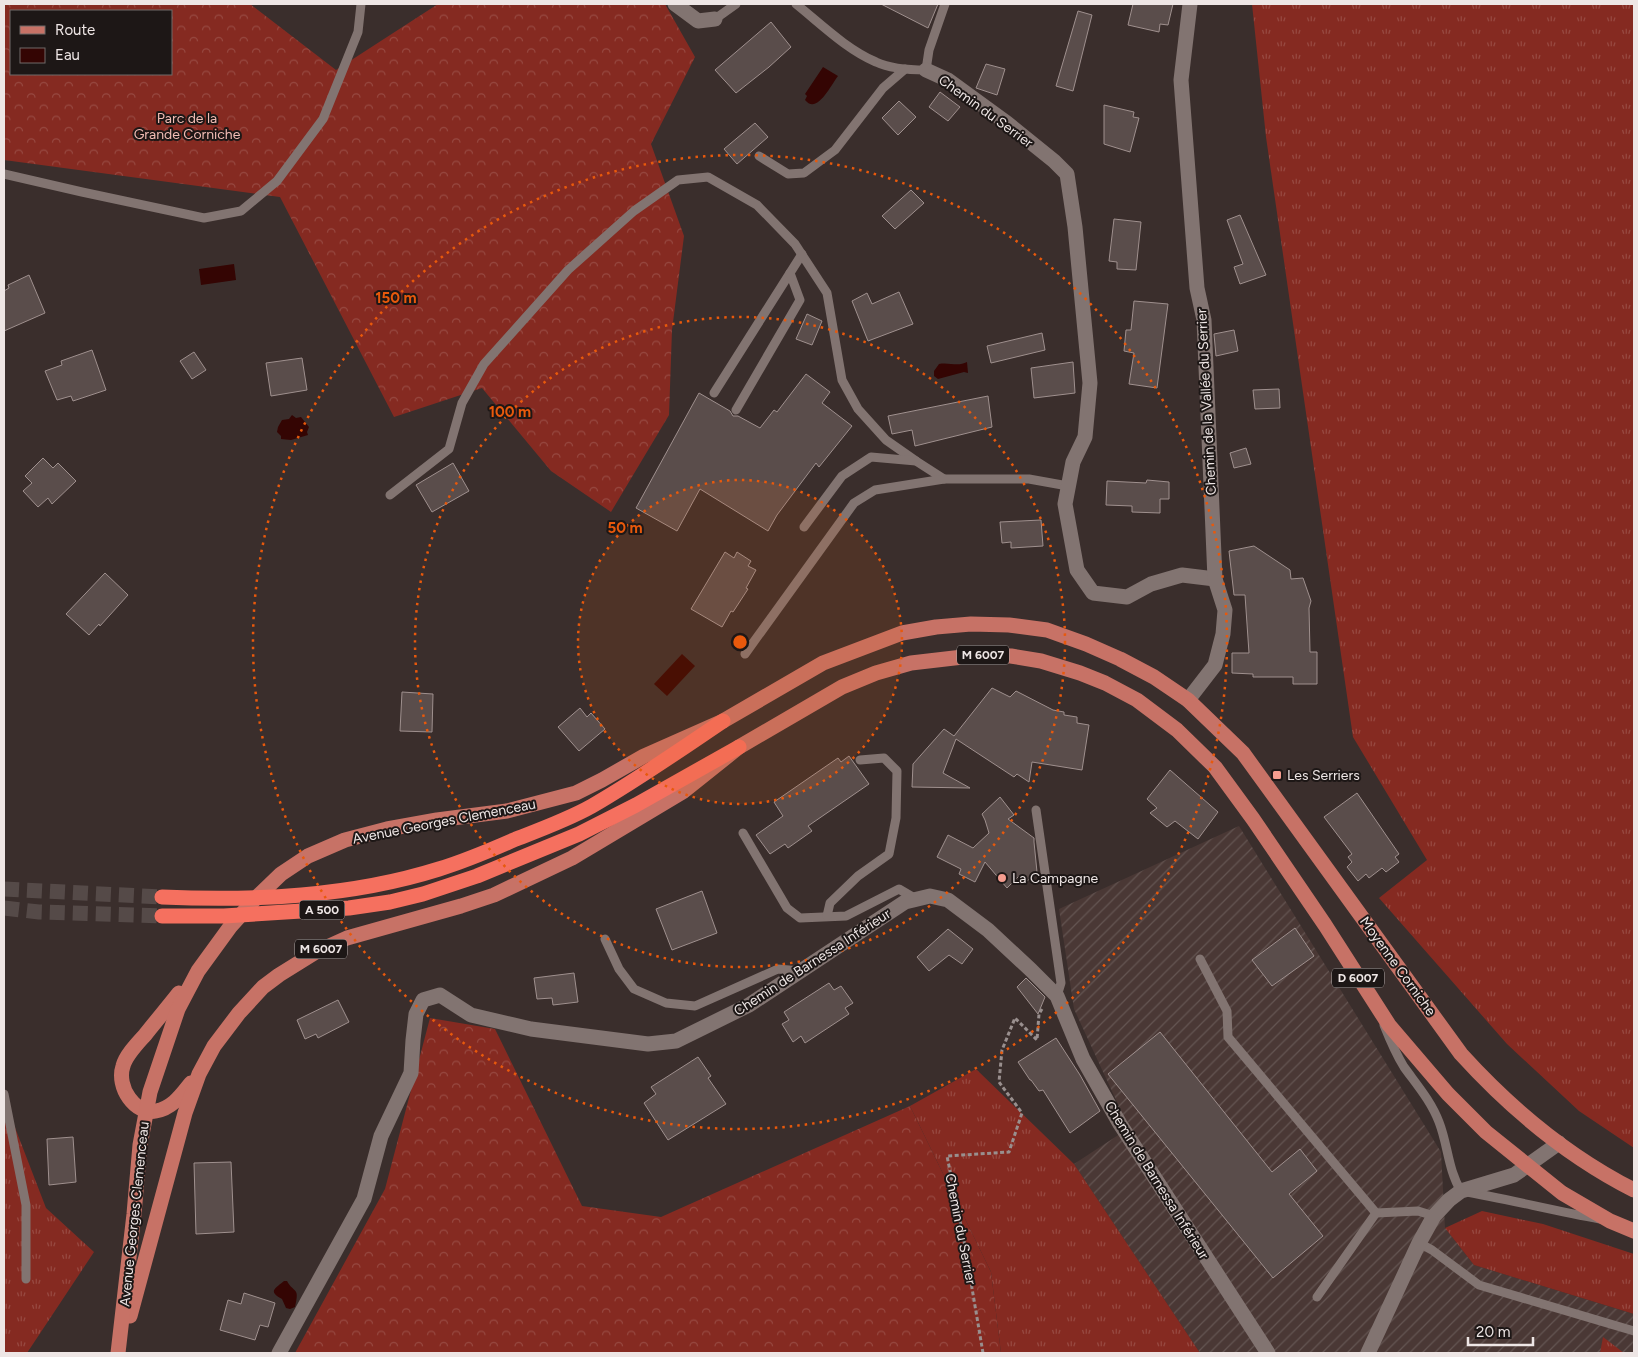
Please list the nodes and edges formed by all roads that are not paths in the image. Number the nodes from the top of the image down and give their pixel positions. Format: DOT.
graph roads {
  1 [pos="361,4"];
  2 [pos="676,4"];
  3 [pos="736,4"];
  4 [pos="796,4"];
  5 [pos="945,4"];
  6 [pos="1190,4"];
  7 [pos="715,19"];
  8 [pos="905,70"];
  9 [pos="926,70"];
  10 [pos="759,156"];
  11 [pos="4,174"];
  12 [pos="802,254"];
  13 [pos="790,273"];
  14 [pos="714,393"];
  15 [pos="736,410"];
  16 [pos="916,462"];
  17 [pos="944,479"];
  18 [pos="1068,486"];
  19 [pos="390,495"];
  20 [pos="804,527"];
  21 [pos="1215,579"];
  22 [pos="744,654"];
  23 [pos="1192,704"];
  24 [pos="723,721"];
  25 [pos="739,747"];
  26 [pos="860,760"];
  27 [pos="1215,767"];
  28 [pos="1036,810"];
  29 [pos="743,833"];
  30 [pos="162,897"];
  31 [pos="917,899"];
  32 [pos="162,916"];
  33 [pos="826,916"];
  34 [pos="604,939"];
  35 [pos="1200,960"];
  36 [pos="198,971"];
  37 [pos="800,971"];
  38 [pos="1054,994"];
  39 [pos="1376,1007"];
  40 [pos="199,1074"];
  41 [pos="4,1094"];
  42 [pos="146,1110"];
  43 [pos="1560,1143"];
  44 [pos="1528,1166"];
  45 [pos="1634,1190"];
  46 [pos="1461,1191"];
  47 [pos="1376,1213"];
  48 [pos="1434,1216"];
  49 [pos="1610,1221"];
  50 [pos="1634,1231"];
  51 [pos="1419,1243"];
  52 [pos="26,1279"];
  53 [pos="1317,1297"];
  54 [pos="1634,1331"];
  55 [pos="119,1353"];
  56 [pos="279,1353"];
  57 [pos="1268,1353"];
  58 [pos="1368,1353"];
  1 -- 11 [label="lane"];
  2 -- 7 [label="street"];
  3 -- 7 [label="lane"];
  4 -- 8 [label="lane, Chemin du Serrier"];
  5 -- 9 [label="lane"];
  6 -- 21 [label="street, Chemin de la Vallée du Serrier"];
  8 -- 9 [label="lane, Chemin du Serrier"];
  8 -- 10 [label="lane"];
  9 -- 18 [label="street, Chemin du Serrier"];
  12 -- 13 [label="lane"];
  12 -- 16 [label="lane"];
  12 -- 19 [label="lane"];
  13 -- 14 [label="lane"];
  13 -- 15 [label="lane"];
  16 -- 17 [label="lane"];
  16 -- 20 [label="lane"];
  17 -- 18 [label="lane"];
  17 -- 22 [label="lane"];
  18 -- 21 [label="street"];
  21 -- 23 [label="street, Chemin de la Vallée du Serrier"];
  23 -- 24 [label="main road, Avenue Georges Clemenceau / M 6007"];
  23 -- 43 [label="main road, Moyenne Corniche / D 6007"];
  24 -- 30 [label="highway, A 500"];
  24 -- 36 [label="main road, Avenue Georges Clemenceau / M 6007"];
  25 -- 27 [label="main road, Avenue Georges Clemenceau / M 6007"];
  25 -- 32 [label="highway, A 500"];
  25 -- 40 [label="main road, Avenue Georges Clemenceau / M 6007"];
  26 -- 33 [label="lane"];
  27 -- 39 [label="main road, D 6007"];
  28 -- 38 [label="lane"];
  29 -- 33 [label="lane"];
  31 -- 33 [label="lane"];
  31 -- 37 [label="street, Chemin de Barnessa Inférieur"];
  31 -- 38 [label="street, Chemin de Barnessa Inférieur"];
  34 -- 37 [label="lane"];
  35 -- 47 [label="lane"];
  36 -- 42 [label="main road, Avenue Georges Clemenceau / M 6007"];
  36 -- 42 [label="main road, M 6007"];
  37 -- 56 [label="street, Chemin de Barnessa Inférieur"];
  38 -- 57 [label="street, Chemin de Barnessa Inférieur"];
  39 -- 44 [label="main road, D 6007"];
  39 -- 46 [label="lane"];
  40 -- 42 [label="main road, M 6007"];
  40 -- 55 [label="main road, Avenue Georges Clemenceau / M 6007"];
  41 -- 52 [label="lane"];
  42 -- 55 [label="main road, Avenue Georges Clemenceau / M 6007"];
  43 -- 44 [label="street"];
  43 -- 45 [label="main road, Moyenne Corniche / D 6007"];
  44 -- 46 [label="street"];
  44 -- 49 [label="main road, D 6007"];
  46 -- 48 [label="street"];
  46 -- 49 [label="lane"];
  47 -- 48 [label="lane"];
  47 -- 53 [label="lane"];
  48 -- 51 [label="street"];
  49 -- 50 [label="main road, D 6007"];
  51 -- 54 [label="lane"];
  51 -- 58 [label="street"];
}
